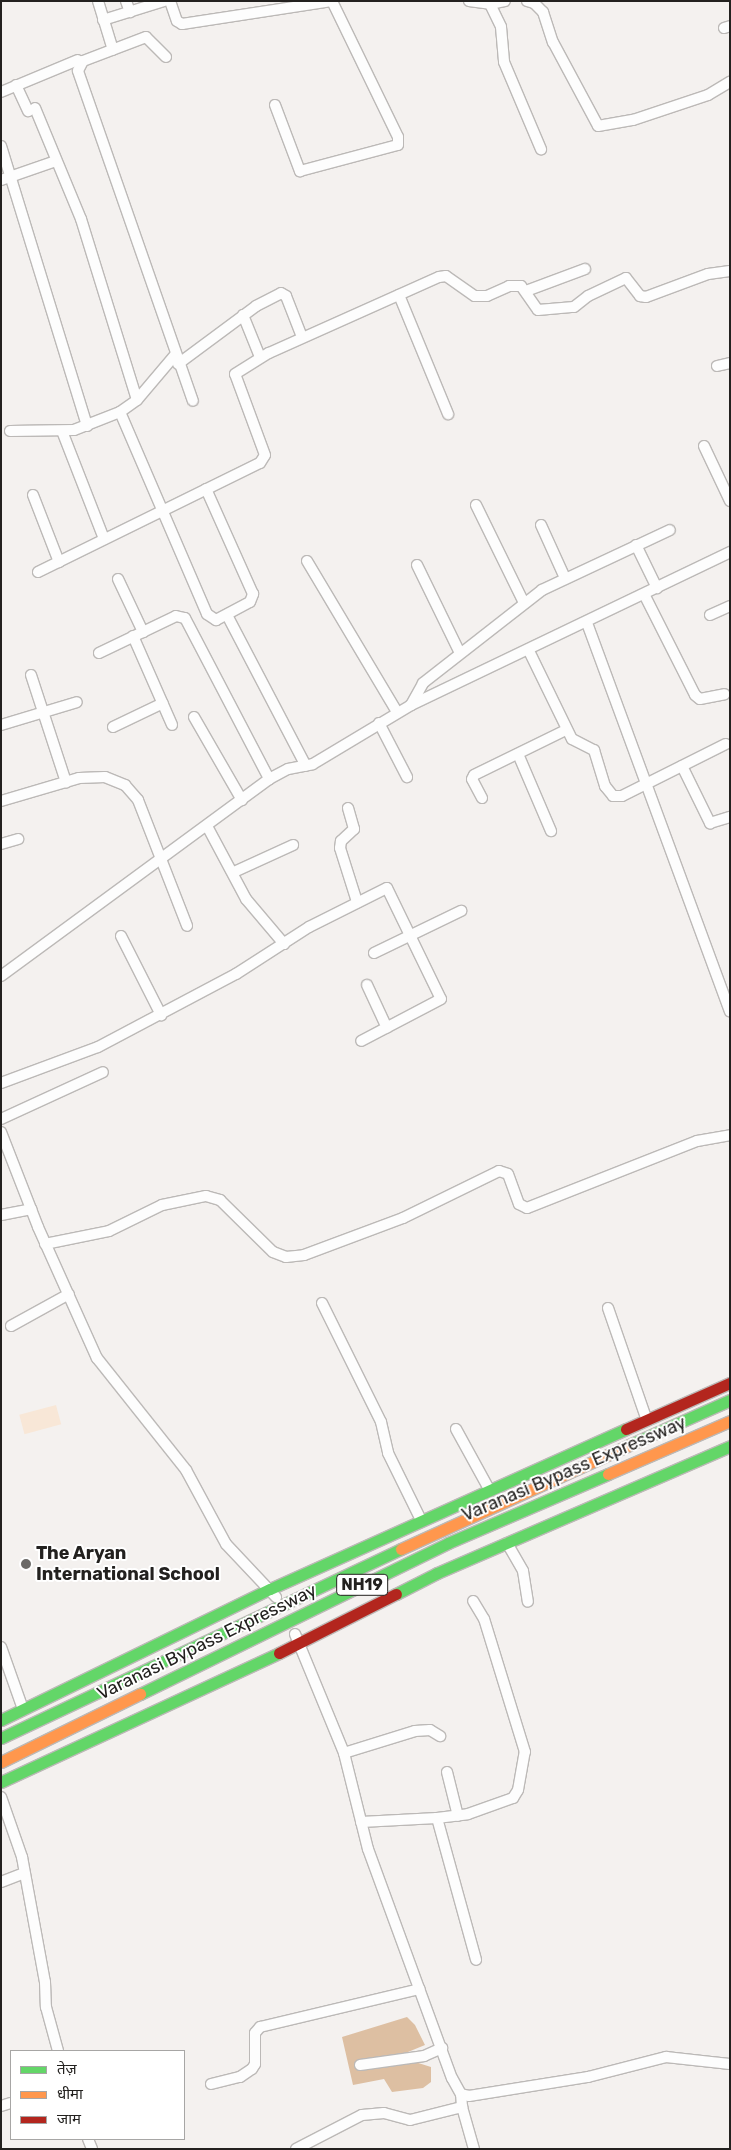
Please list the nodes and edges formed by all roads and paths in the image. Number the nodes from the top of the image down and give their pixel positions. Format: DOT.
graph roads {
  1 [pos="98,1"];
  2 [pos="126,1"];
  3 [pos="164,1"];
  4 [pos="170,1"];
  5 [pos="333,1"];
  6 [pos="469,1"];
  7 [pos="505,1"];
  8 [pos="527,1"];
  9 [pos="490,4"];
  10 [pos="130,12"];
  11 [pos="104,20"];
  12 [pos="112,50"];
  13 [pos="166,57"];
  14 [pos="78,60"];
  15 [pos="730,82"];
  16 [pos="16,85"];
  17 [pos="1,92"];
  18 [pos="275,105"];
  19 [pos="1,146"];
  20 [pos="541,149"];
  21 [pos="56,161"];
  22 [pos="6,179"];
  23 [pos="585,269"];
  24 [pos="730,271"];
  25 [pos="526,291"];
  26 [pos="400,295"];
  27 [pos="243,315"];
  28 [pos="302,337"];
  29 [pos="260,357"];
  30 [pos="176,359"];
  31 [pos="730,362"];
  32 [pos="717,366"];
  33 [pos="137,400"];
  34 [pos="193,400"];
  35 [pos="120,412"];
  36 [pos="448,414"];
  37 [pos="87,426"];
  38 [pos="10,431"];
  39 [pos="62,431"];
  40 [pos="704,446"];
  41 [pos="727,486"];
  42 [pos="206,489"];
  43 [pos="33,496"];
  44 [pos="730,501"];
  45 [pos="476,505"];
  46 [pos="162,511"];
  47 [pos="541,525"];
  48 [pos="670,530"];
  49 [pos="104,539"];
  50 [pos="636,545"];
  51 [pos="730,552"];
  52 [pos="307,561"];
  53 [pos="59,562"];
  54 [pos="417,565"];
  55 [pos="38,572"];
  56 [pos="565,578"];
  57 [pos="118,579"];
  58 [pos="657,588"];
  59 [pos="644,594"];
  60 [pos="524,603"];
  61 [pos="730,606"];
  62 [pos="227,615"];
  63 [pos="710,615"];
  64 [pos="587,622"];
  65 [pos="143,632"];
  66 [pos="133,636"];
  67 [pos="529,651"];
  68 [pos="99,653"];
  69 [pos="460,653"];
  70 [pos="31,675"];
  71 [pos="725,694"];
  72 [pos="76,702"];
  73 [pos="163,704"];
  74 [pos="411,705"];
  75 [pos="397,712"];
  76 [pos="42,713"];
  77 [pos="194,717"];
  78 [pos="379,723"];
  79 [pos="1,725"];
  80 [pos="172,725"];
  81 [pos="114,727"];
  82 [pos="566,730"];
  83 [pos="726,744"];
  84 [pos="518,754"];
  85 [pos="306,766"];
  86 [pos="682,766"];
  87 [pos="407,777"];
  88 [pos="269,780"];
  89 [pos="66,782"];
  90 [pos="648,783"];
  91 [pos="482,798"];
  92 [pos="242,800"];
  93 [pos="1,801"];
  94 [pos="348,808"];
  95 [pos="730,818"];
  96 [pos="207,826"];
  97 [pos="551,831"];
  98 [pos="18,839"];
  99 [pos="1,844"];
  100 [pos="293,845"];
  101 [pos="163,858"];
  102 [pos="234,872"];
  103 [pos="357,902"];
  104 [pos="461,911"];
  105 [pos="186,926"];
  106 [pos="411,935"];
  107 [pos="121,936"];
  108 [pos="284,944"];
  109 [pos="374,953"];
  110 [pos="1,976"];
  111 [pos="367,984"];
  112 [pos="730,1011"];
  113 [pos="161,1015"];
  114 [pos="387,1028"];
  115 [pos="360,1040"];
  116 [pos="103,1072"];
  117 [pos="1,1083"];
  118 [pos="1,1119"];
  119 [pos="1,1132"];
  120 [pos="730,1135"];
  121 [pos="31,1209"];
  122 [pos="1,1215"];
  123 [pos="46,1244"];
  124 [pos="69,1294"];
  125 [pos="322,1303"];
  126 [pos="608,1308"];
  127 [pos="11,1326"];
  128 [pos="730,1383"];
  129 [pos="730,1400"];
  130 [pos="646,1418"];
  131 [pos="730,1421"];
  132 [pos="456,1429"];
  133 [pos="730,1446"];
  134 [pos="489,1489"];
  135 [pos="421,1520"];
  136 [pos="507,1542"];
  137 [pos="273,1593"];
  138 [pos="473,1602"];
  139 [pos="528,1602"];
  140 [pos="297,1639"];
  141 [pos="1,1647"];
  142 [pos="23,1709"];
  143 [pos="1,1720"];
  144 [pos="440,1736"];
  145 [pos="1,1738"];
  146 [pos="344,1753"];
  147 [pos="1,1762"];
  148 [pos="447,1772"];
  149 [pos="1,1782"];
  150 [pos="1,1797"];
  151 [pos="458,1816"];
  152 [pos="438,1818"];
  153 [pos="361,1822"];
  154 [pos="24,1872"];
  155 [pos="1,1882"];
  156 [pos="476,1960"];
  157 [pos="420,1989"];
  158 [pos="442,2048"];
  159 [pos="58,2050"];
  160 [pos="730,2064"];
  161 [pos="360,2065"];
  162 [pos="211,2084"];
  163 [pos="461,2094"];
  164 [pos="462,2107"];
  165 [pos="296,2149"];
  166 [pos="474,2149"];
  1 -- 11 [label="street"];
  2 -- 10 [label="street"];
  3 -- 10 [label="street"];
  4 -- 5 [label="street"];
  5 -- 18 [label="street"];
  6 -- 9 [label="street"];
  7 -- 9 [label="street"];
  8 -- 15 [label="street"];
  9 -- 20 [label="street"];
  10 -- 11 [label="street"];
  11 -- 12 [label="street"];
  12 -- 13 [label="street"];
  12 -- 30 [label="street"];
  14 -- 16 [label="street"];
  16 -- 17 [label="street"];
  16 -- 21 [label="street"];
  19 -- 22 [label="street"];
  21 -- 22 [label="street"];
  21 -- 33 [label="street"];
  22 -- 37 [label="street"];
  23 -- 25 [label="street"];
  24 -- 25 [label="street"];
  25 -- 26 [label="street"];
  26 -- 28 [label="street"];
  26 -- 36 [label="street"];
  27 -- 28 [label="street"];
  27 -- 29 [label="street"];
  27 -- 30 [label="street"];
  28 -- 29 [label="street"];
  29 -- 42 [label="street"];
  30 -- 33 [label="street"];
  30 -- 34 [label="street"];
  31 -- 32 [label="street"];
  33 -- 35 [label="street"];
  35 -- 37 [label="street"];
  35 -- 46 [label="street"];
  37 -- 39 [label="street"];
  38 -- 39 [label="street"];
  39 -- 49 [label="street"];
  40 -- 41 [label="street"];
  41 -- 44 [label="street"];
  42 -- 46 [label="street"];
  42 -- 62 [label="street"];
  43 -- 53 [label="street"];
  45 -- 60 [label="street"];
  46 -- 49 [label="street"];
  46 -- 62 [label="street"];
  47 -- 56 [label="street"];
  48 -- 50 [label="street"];
  49 -- 53 [label="street"];
  50 -- 56 [label="street"];
  50 -- 58 [label="street"];
  51 -- 58 [label="street"];
  52 -- 75 [label="street"];
  53 -- 55 [label="street"];
  54 -- 69 [label="street"];
  56 -- 60 [label="street"];
  57 -- 65 [label="street"];
  58 -- 59 [label="street"];
  59 -- 64 [label="street"];
  59 -- 71 [label="street"];
  60 -- 69 [label="street"];
  61 -- 63 [label="street"];
  62 -- 85 [label="street"];
  64 -- 67 [label="street"];
  64 -- 90 [label="street"];
  65 -- 66 [label="street"];
  65 -- 88 [label="street"];
  66 -- 68 [label="street"];
  66 -- 73 [label="street"];
  67 -- 74 [label="street"];
  67 -- 82 [label="street"];
  69 -- 74 [label="street"];
  70 -- 76 [label="street"];
  72 -- 76 [label="street"];
  73 -- 80 [label="street"];
  73 -- 81 [label="street"];
  74 -- 75 [label="street"];
  75 -- 78 [label="street"];
  76 -- 79 [label="street"];
  76 -- 89 [label="street"];
  77 -- 92 [label="street"];
  78 -- 85 [label="street"];
  78 -- 87 [label="street"];
  82 -- 84 [label="street"];
  82 -- 90 [label="street"];
  83 -- 86 [label="street"];
  84 -- 91 [label="street"];
  84 -- 97 [label="street"];
  85 -- 88 [label="street"];
  86 -- 90 [label="street"];
  86 -- 95 [label="street"];
  88 -- 92 [label="street"];
  89 -- 93 [label="street"];
  89 -- 101 [label="street"];
  90 -- 112 [label="street"];
  92 -- 96 [label="street"];
  94 -- 103 [label="street"];
  96 -- 101 [label="street"];
  96 -- 102 [label="street"];
  98 -- 99 [label="street"];
  100 -- 102 [label="street"];
  101 -- 105 [label="street"];
  101 -- 110 [label="street"];
  102 -- 108 [label="street"];
  103 -- 106 [label="street"];
  103 -- 108 [label="street"];
  104 -- 106 [label="street"];
  106 -- 109 [label="street"];
  106 -- 114 [label="street"];
  107 -- 113 [label="street"];
  108 -- 113 [label="street"];
  111 -- 114 [label="street"];
  113 -- 117 [label="street"];
  114 -- 115 [label="street"];
  116 -- 118 [label="street"];
  119 -- 121 [label="street"];
  120 -- 123 [label="street"];
  121 -- 122 [label="street"];
  121 -- 123 [label="street"];
  123 -- 124 [label="street"];
  124 -- 127 [label="street"];
  124 -- 137 [label="street"];
  125 -- 135 [label="street"];
  126 -- 130 [label="street"];
  128 -- 130 [label="main road"];
  129 -- 145 [label="main road, Varanasi Bypass Expressway / NH19"];
  130 -- 134 [label="main road"];
  131 -- 147 [label="main road, Varanasi Bypass Expressway / NH19"];
  132 -- 134 [label="street"];
  133 -- 136 [label="main road"];
  134 -- 135 [label="main road"];
  135 -- 137 [label="main road"];
  136 -- 139 [label="street"];
  136 -- 140 [label="main road"];
  137 -- 142 [label="main road"];
  138 -- 151 [label="street"];
  140 -- 146 [label="street"];
  140 -- 149 [label="main road"];
  141 -- 142 [label="street"];
  142 -- 143 [label="main road"];
  144 -- 146 [label="street"];
  146 -- 153 [label="street"];
  148 -- 151 [label="street"];
  150 -- 154 [label="street"];
  151 -- 152 [label="street"];
  152 -- 153 [label="street"];
  152 -- 156 [label="street"];
  153 -- 157 [label="street"];
  154 -- 155 [label="street"];
  154 -- 159 [label="street"];
  157 -- 158 [label="street"];
  157 -- 162 [label="street"];
  158 -- 161 [label="street"];
  158 -- 163 [label="street"];
  160 -- 163 [label="street"];
  163 -- 164 [label="street"];
  164 -- 165 [label="street"];
  164 -- 166 [label="street"];
}
